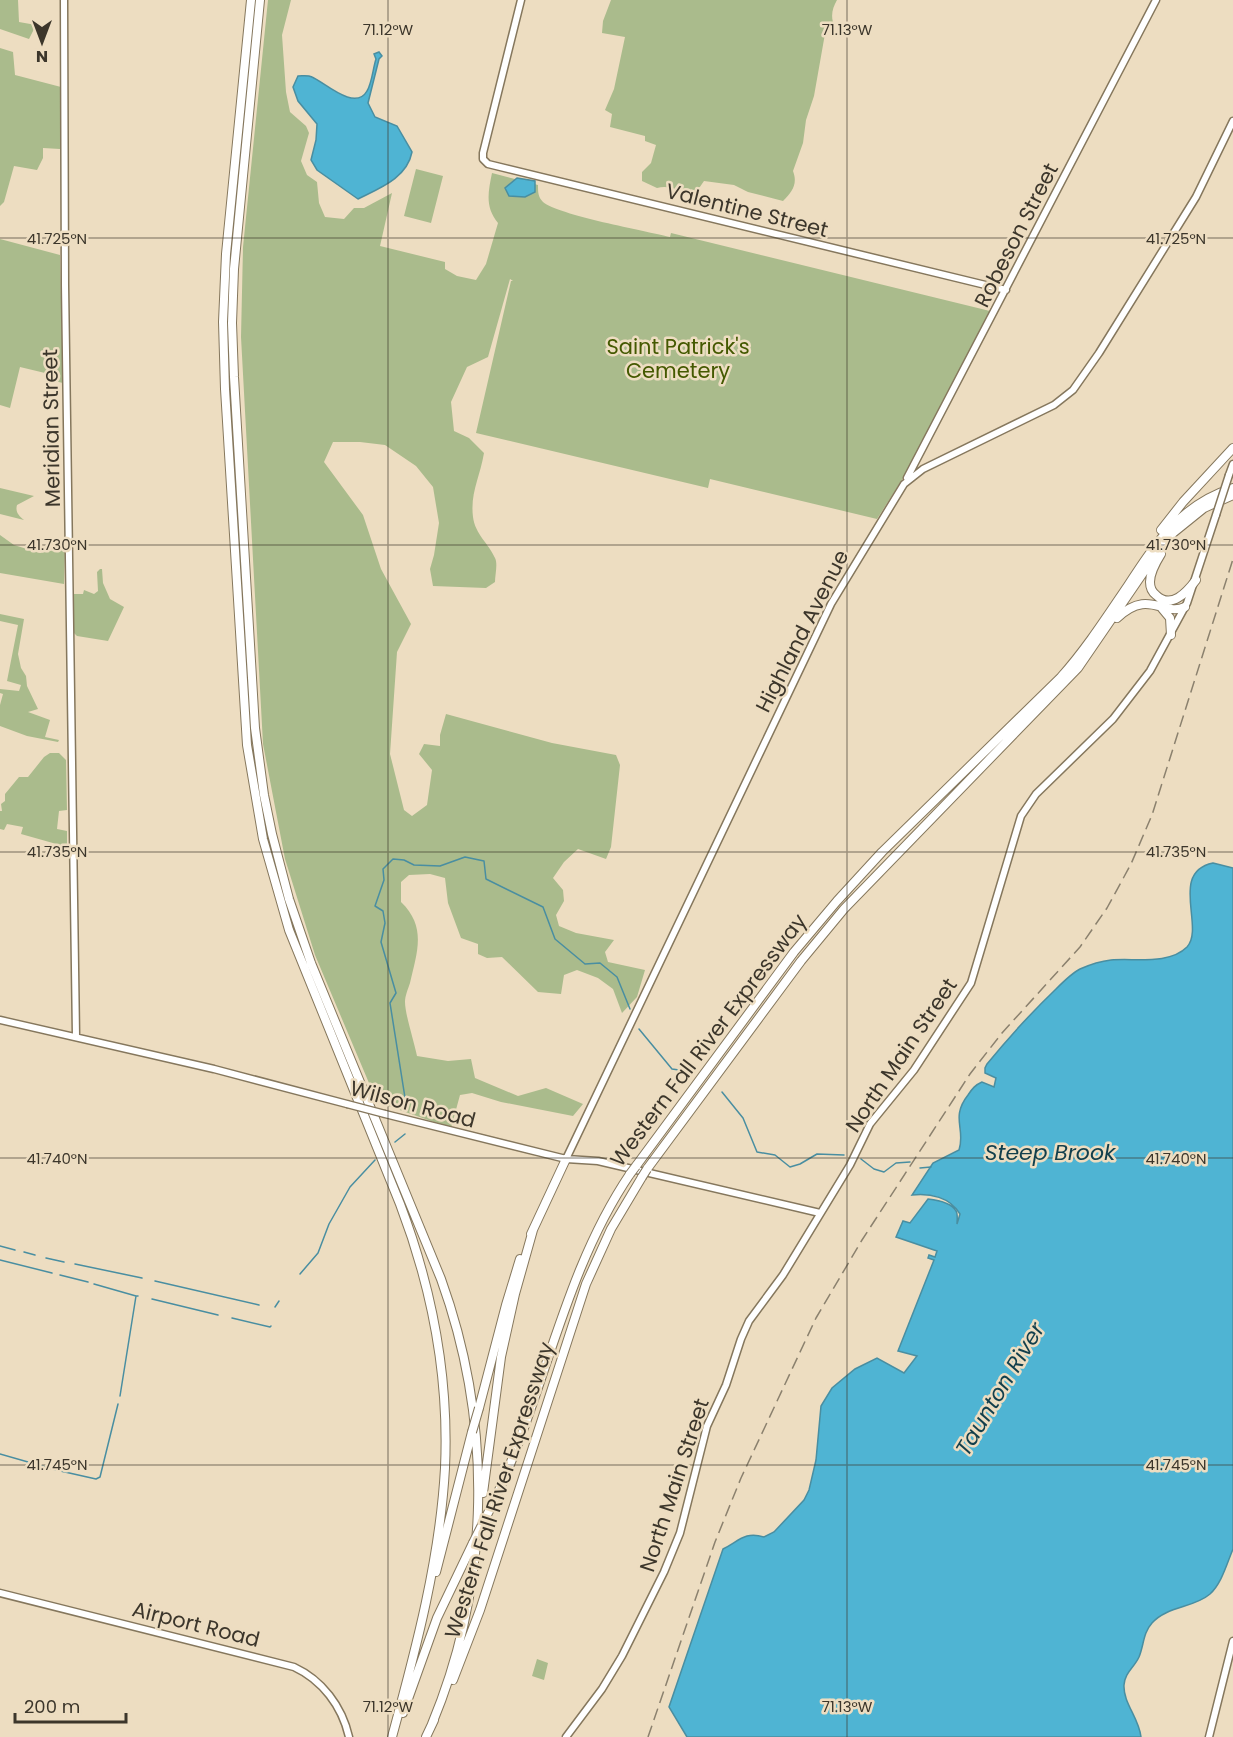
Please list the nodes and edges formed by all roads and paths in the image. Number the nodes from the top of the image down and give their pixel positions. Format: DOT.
graph roads {
  1 [pos="64,0"];
  2 [pos="250,0"];
  3 [pos="260,0"];
  4 [pos="521,0"];
  5 [pos="1156,0"];
  6 [pos="1233,121"];
  7 [pos="1006,290"];
  8 [pos="1233,448"];
  9 [pos="1233,464"];
  10 [pos="904,484"];
  11 [pos="1233,488"];
  12 [pos="1233,495"];
  13 [pos="1188,519"];
  14 [pos="1140,567"];
  15 [pos="1196,580"];
  16 [pos="1164,600"];
  17 [pos="1156,604"];
  18 [pos="1185,607"];
  19 [pos="1171,635"];
  20 [pos="1098,642"];
  21 [pos="0,1020"];
  22 [pos="76,1036"];
  23 [pos="566,1159"];
  24 [pos="820,1214"];
  25 [pos="533,1230"];
  26 [pos="475,1543"];
  27 [pos="0,1593"];
  28 [pos="418,1639"];
  29 [pos="1233,1641"];
  30 [pos="432,1724"];
  31 [pos="349,1737"];
  32 [pos="394,1737"];
  33 [pos="426,1737"];
  34 [pos="566,1737"];
  35 [pos="1209,1737"];
  1 -- 22 [label="main road, Meridian Street"];
  2 -- 28 [label="highway"];
  3 -- 26 [label="highway"];
  4 -- 7 [label="main road, Valentine Street"];
  5 -- 7 [label="main road, Robeson Street"];
  6 -- 10 [label="main road, Highland Avenue"];
  7 -- 10 [label="main road, Robeson Street"];
  8 -- 14 [label="highway"];
  9 -- 15 [label="main road, North Main Street, bridge"];
  10 -- 23 [label="main road, Highland Avenue"];
  11 -- 14 [label="highway, Western Fall River Expressway"];
  12 -- 13 [label="highway, Western Fall River Expressway"];
  13 -- 16 [label="highway"];
  13 -- 20 [label="highway, Western Fall River Expressway"];
  14 -- 26 [label="highway, Western Fall River Expressway, bridge"];
  15 -- 16 [label="highway"];
  15 -- 18 [label="main road, North Main Street"];
  16 -- 18 [label="highway"];
  17 -- 18 [label="highway"];
  17 -- 19 [label="highway"];
  17 -- 20 [label="highway"];
  18 -- 19 [label="main road, North Main Street"];
  19 -- 24 [label="main road, North Main Street"];
  20 -- 30 [label="highway, Western Fall River Expressway, bridge"];
  21 -- 22 [label="main road, Wilson Road"];
  22 -- 23 [label="main road, Wilson Road, bridge"];
  23 -- 24 [label="main road, Wilson Road"];
  23 -- 25 [label="highway"];
  24 -- 34 [label="main road, North Main Street"];
  25 -- 26 [label="highway"];
  25 -- 28 [label="highway, bridge"];
  26 -- 30 [label="highway"];
  26 -- 32 [label="highway, Western Fall River Expressway"];
  27 -- 31 [label="main road, Airport Road"];
  28 -- 32 [label="highway"];
  29 -- 35 [label="main road"];
  30 -- 33 [label="highway"];
}
